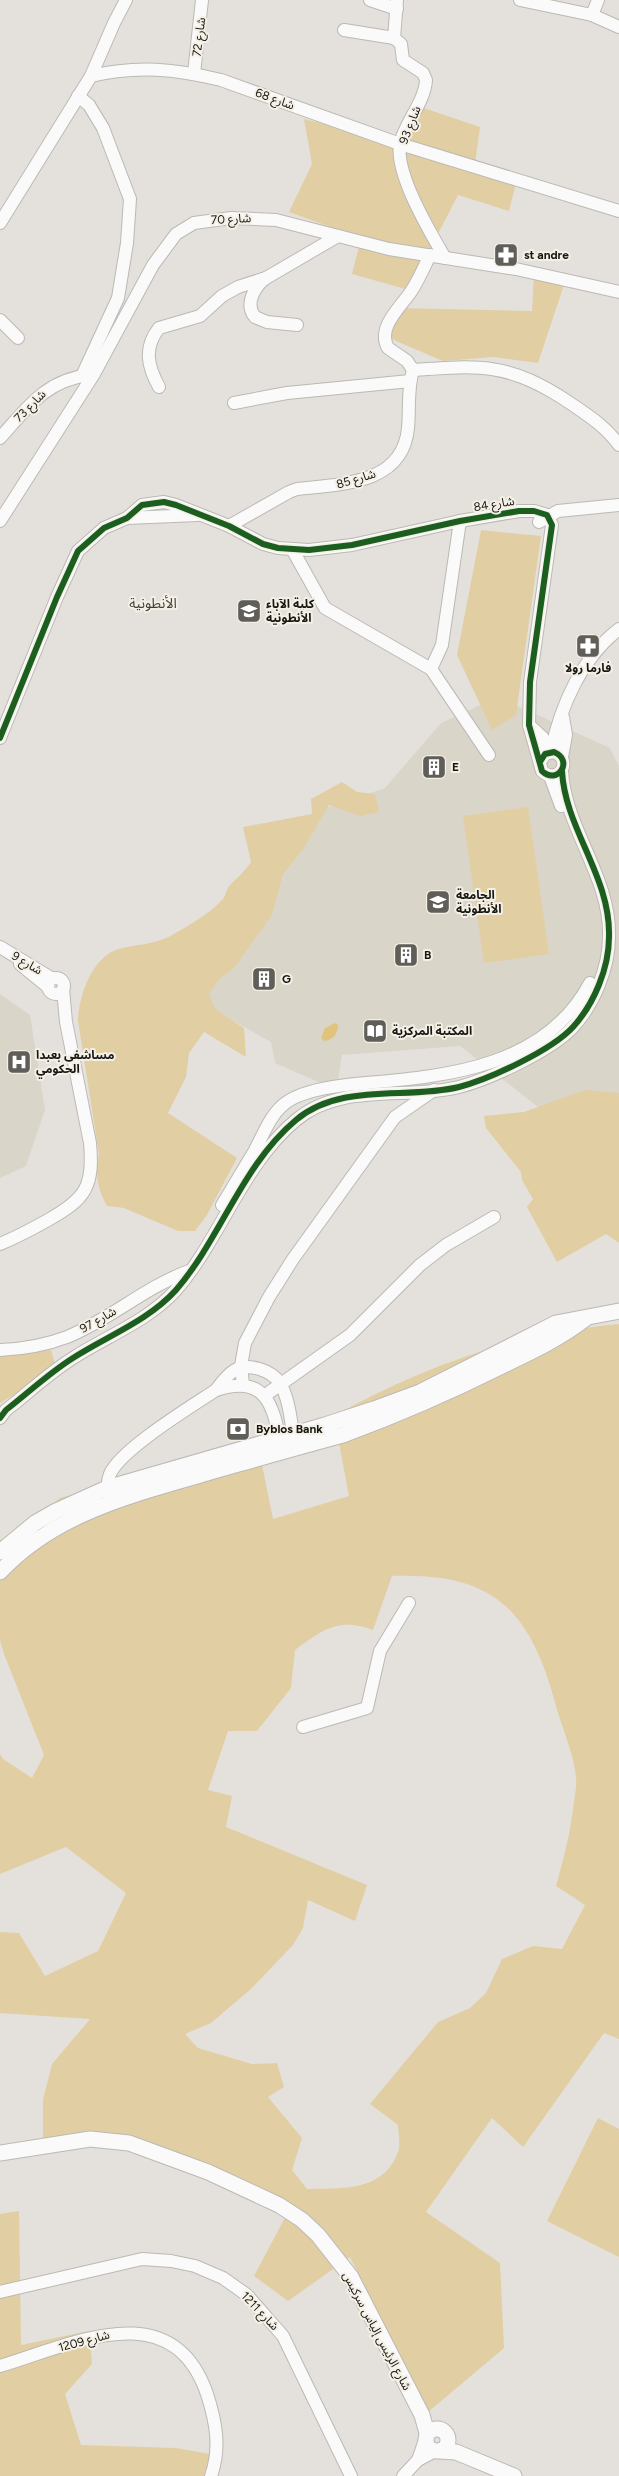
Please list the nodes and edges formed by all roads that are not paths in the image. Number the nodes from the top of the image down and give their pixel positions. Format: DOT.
graph roads {
  1 [pos="126,0"];
  2 [pos="202,0"];
  3 [pos="370,0"];
  4 [pos="520,0"];
  5 [pos="598,0"];
  6 [pos="398,4"];
  7 [pos="592,15"];
  8 [pos="619,28"];
  9 [pos="344,30"];
  10 [pos="394,38"];
  11 [pos="194,73"];
  12 [pos="91,76"];
  13 [pos="78,96"];
  14 [pos="400,144"];
  15 [pos="619,211"];
  16 [pos="0,223"];
  17 [pos="338,236"];
  18 [pos="430,255"];
  19 [pos="445,258"];
  20 [pos="266,278"];
  21 [pos="619,292"];
  22 [pos="0,320"];
  23 [pos="297,325"];
  24 [pos="18,338"];
  25 [pos="88,375"];
  26 [pos="412,376"];
  27 [pos="159,387"];
  28 [pos="234,403"];
  29 [pos="0,438"];
  30 [pos="619,445"];
  31 [pos="619,505"];
  32 [pos="543,518"];
  33 [pos="0,521"];
  34 [pos="460,521"];
  35 [pos="229,526"];
  36 [pos="292,549"];
  37 [pos="619,629"];
  38 [pos="431,669"];
  39 [pos="529,725"];
  40 [pos="0,738"];
  41 [pos="554,754"];
  42 [pos="489,755"];
  43 [pos="540,762"];
  44 [pos="562,771"];
  45 [pos="550,776"];
  46 [pos="2,948"];
  47 [pos="549,1038"];
  48 [pos="434,1090"];
  49 [pos="393,1094"];
  50 [pos="395,1117"];
  51 [pos="494,1217"];
  52 [pos="0,1244"];
  53 [pos="185,1273"];
  54 [pos="619,1311"];
  55 [pos="0,1350"];
  56 [pos="242,1368"];
  57 [pos="259,1369"];
  58 [pos="280,1384"];
  59 [pos="248,1386"];
  60 [pos="216,1390"];
  61 [pos="264,1396"];
  62 [pos="289,1412"];
  63 [pos="274,1417"];
  64 [pos="0,1418"];
  65 [pos="287,1442"];
  66 [pos="109,1494"];
  67 [pos="0,1552"];
  68 [pos="0,1572"];
  69 [pos="408,1603"];
  70 [pos="303,1727"];
  71 [pos="0,2153"];
  72 [pos="0,2292"];
  73 [pos="0,2366"];
  74 [pos="435,2440"];
  75 [pos="211,2476"];
  76 [pos="351,2476"];
  77 [pos="403,2476"];
  78 [pos="514,2476"];
  1 -- 12 [label="street"];
  2 -- 11 [label="street, شارع 72"];
  3 -- 6 [label="street"];
  4 -- 7 [label="street"];
  5 -- 7 [label="street"];
  6 -- 10 [label="street"];
  7 -- 8 [label="street"];
  9 -- 10 [label="street"];
  10 -- 14 [label="street, شارع 93"];
  11 -- 12 [label="street, شارع 68"];
  11 -- 14 [label="street, شارع 68"];
  12 -- 13 [label="street"];
  13 -- 16 [label="street"];
  13 -- 25 [label="street"];
  14 -- 15 [label="street, شارع 68"];
  14 -- 19 [label="street, شارع 93"];
  17 -- 18 [label="street, شارع 70"];
  17 -- 20 [label="street"];
  17 -- 25 [label="street, شارع 70"];
  18 -- 19 [label="street, شارع 70"];
  18 -- 26 [label="street"];
  19 -- 21 [label="street, شارع 70"];
  20 -- 23 [label="street"];
  20 -- 27 [label="street"];
  22 -- 24 [label="street"];
  25 -- 29 [label="street, شارع 73"];
  25 -- 33 [label="street, شارع 70"];
  26 -- 28 [label="street"];
  26 -- 30 [label="street"];
  26 -- 35 [label="street, شارع 85"];
  31 -- 32 [label="street"];
  32 -- 34 [label="street, شارع 84"];
  32 -- 39 [label="street, شارع 84"];
  34 -- 36 [label="street, شارع 84"];
  34 -- 38 [label="street"];
  35 -- 36 [label="street, شارع 84"];
  35 -- 40 [label="street, شارع 84"];
  36 -- 38 [label="street"];
  37 -- 41 [label="street"];
  38 -- 42 [label="street"];
  39 -- 41 [label="street"];
  39 -- 43 [label="street, شارع 84"];
  41 -- 43 [label="street"];
  41 -- 44 [label="street"];
  43 -- 45 [label="street"];
  44 -- 45 [label="street"];
  44 -- 47 [label="street"];
  45 -- 47 [label="street"];
  46 -- 52 [label="street, شارع 9"];
  47 -- 48 [label="street"];
  47 -- 53 [label="street"];
  48 -- 49 [label="street"];
  48 -- 50 [label="street"];
  49 -- 50 [label="street"];
  49 -- 53 [label="street"];
  50 -- 56 [label="street"];
  51 -- 58 [label="street"];
  53 -- 55 [label="street, شارع 97"];
  53 -- 64 [label="street"];
  54 -- 65 [label="main road"];
  56 -- 57 [label="street"];
  56 -- 59 [label="street"];
  56 -- 60 [label="street"];
  57 -- 58 [label="street"];
  57 -- 59 [label="street"];
  58 -- 61 [label="street"];
  58 -- 62 [label="street"];
  59 -- 60 [label="street"];
  59 -- 61 [label="street"];
  60 -- 66 [label="street"];
  61 -- 63 [label="street"];
  62 -- 63 [label="street"];
  62 -- 65 [label="street"];
  63 -- 65 [label="street"];
  65 -- 66 [label="main road"];
  66 -- 67 [label="main road"];
  66 -- 68 [label="main road"];
  69 -- 70 [label="street"];
  71 -- 74 [label="main road, شارع الرئيس إلياس سركيس"];
  72 -- 76 [label="street, شارع 1211"];
  73 -- 75 [label="street, شارع 1209"];
  74 -- 77 [label="street"];
  74 -- 78 [label="main road"];
}
